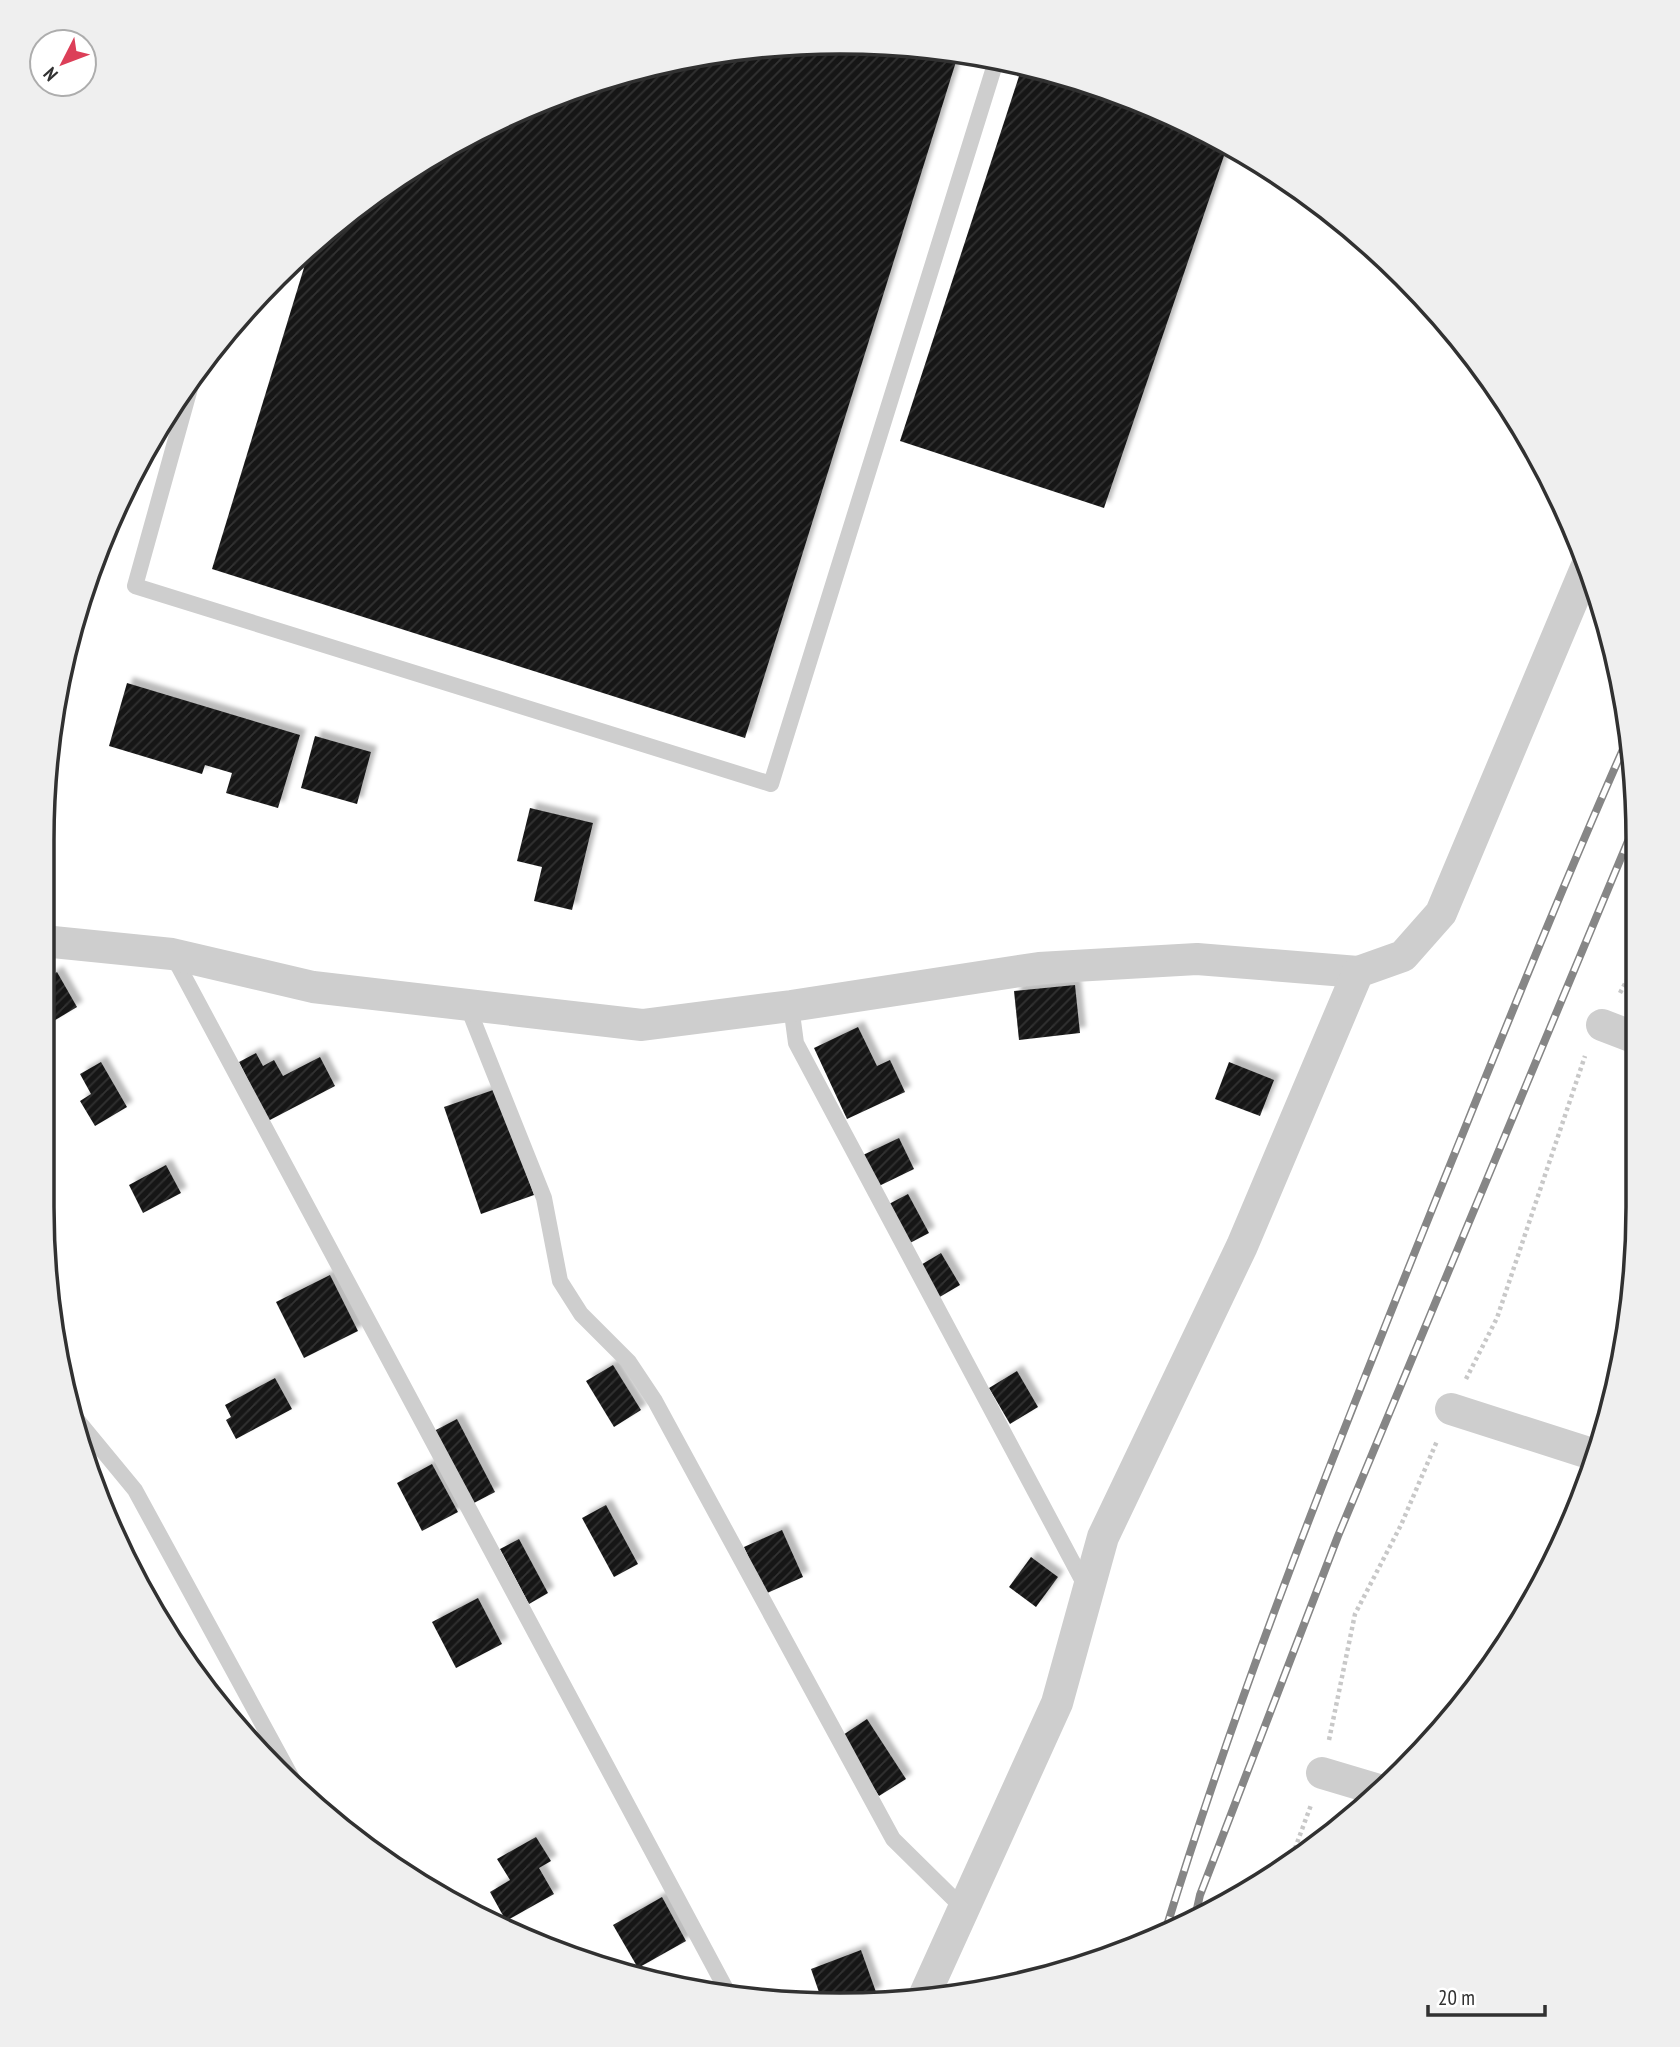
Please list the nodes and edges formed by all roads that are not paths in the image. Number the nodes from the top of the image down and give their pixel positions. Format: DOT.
graph roads {
  1 [pos="993,69"];
  2 [pos="185,406"];
  3 [pos="1581,579"];
  4 [pos="54,942"];
  5 [pos="172,954"];
  6 [pos="1357,972"];
  7 [pos="467,1005"];
  8 [pos="791,1006"];
  9 [pos="1602,1025"];
  10 [pos="1626,1034"];
  11 [pos="1451,1409"];
  12 [pos="88,1433"];
  13 [pos="1586,1452"];
  14 [pos="1088,1591"];
  15 [pos="283,1762"];
  16 [pos="1322,1773"];
  17 [pos="1370,1787"];
  18 [pos="964,1909"];
  19 [pos="723,1984"];
  20 [pos="928,1987"];
  1 -- 2 [label="lane"];
  3 -- 6 [label="street"];
  4 -- 5 [label="street"];
  5 -- 7 [label="street"];
  5 -- 19 [label="lane"];
  6 -- 8 [label="street"];
  6 -- 14 [label="street"];
  7 -- 8 [label="street"];
  7 -- 18 [label="lane"];
  8 -- 14 [label="lane"];
  9 -- 10 [label="street"];
  11 -- 13 [label="street"];
  12 -- 15 [label="lane"];
  14 -- 18 [label="street"];
  16 -- 17 [label="street"];
  18 -- 20 [label="street"];
}
